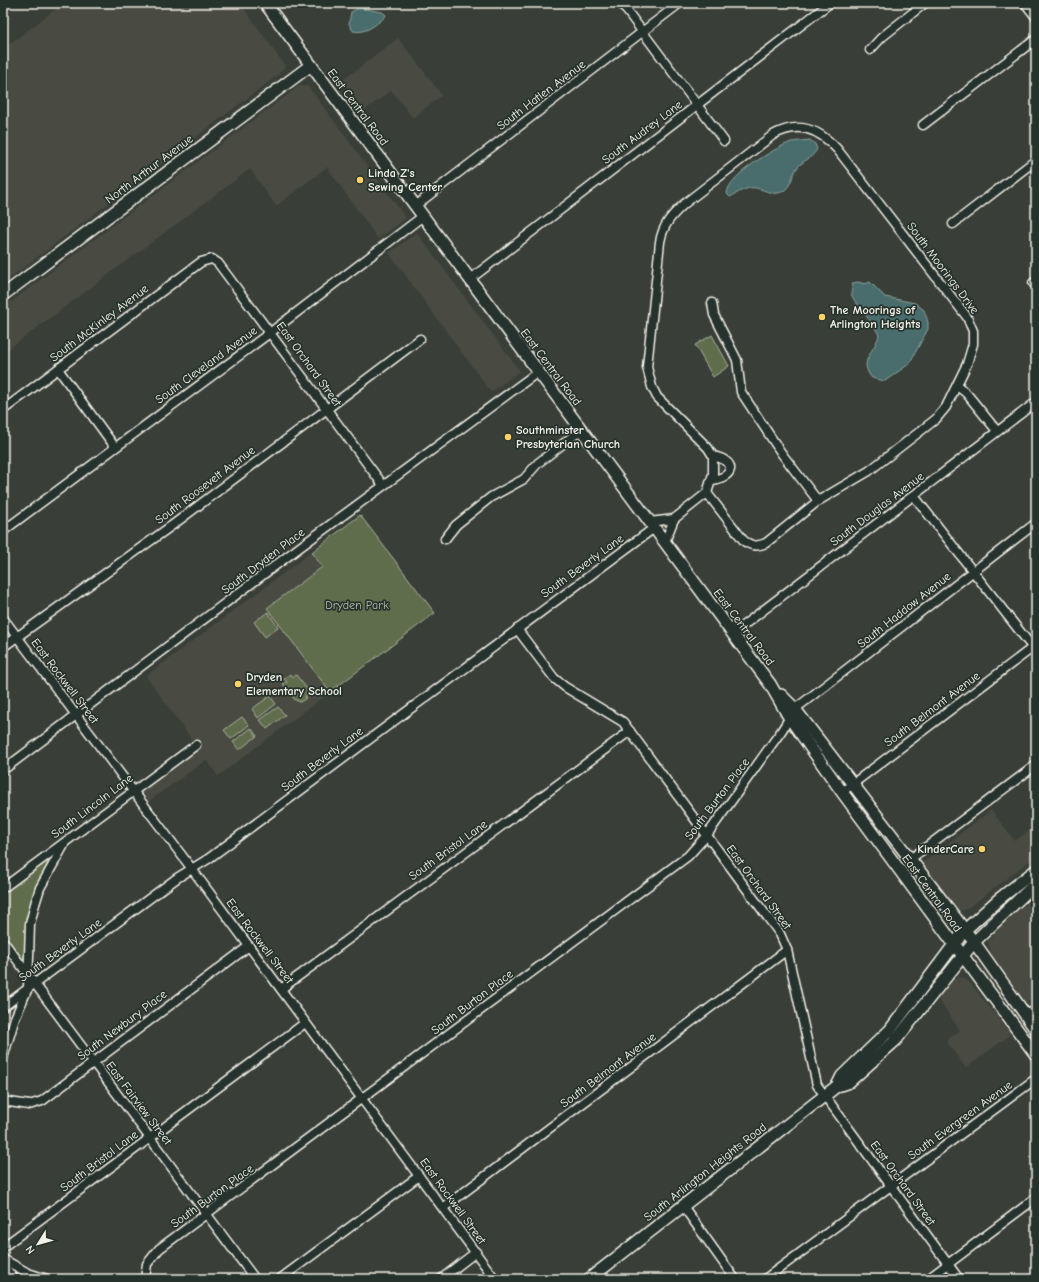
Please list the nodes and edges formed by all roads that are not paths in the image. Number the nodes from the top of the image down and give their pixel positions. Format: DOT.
graph roads {
  1 [pos="265,3"];
  2 [pos="620,3"];
  3 [pos="680,3"];
  4 [pos="830,3"];
  5 [pos="925,3"];
  6 [pos="1025,3"];
  7 [pos="1036,17"];
  8 [pos="643,33"];
  9 [pos="1036,39"];
  10 [pos="870,50"];
  11 [pos="311,65"];
  12 [pos="697,105"];
  13 [pos="923,125"];
  14 [pos="724,141"];
  15 [pos="1036,160"];
  16 [pos="415,206"];
  17 [pos="423,216"];
  18 [pos="953,224"];
  19 [pos="212,259"];
  20 [pos="469,280"];
  21 [pos="3,295"];
  22 [pos="712,303"];
  23 [pos="271,332"];
  24 [pos="420,339"];
  25 [pos="58,369"];
  26 [pos="538,372"];
  27 [pos="958,386"];
  28 [pos="1036,402"];
  29 [pos="3,410"];
  30 [pos="327,410"];
  31 [pos="581,430"];
  32 [pos="998,431"];
  33 [pos="115,447"];
  34 [pos="713,456"];
  35 [pos="712,480"];
  36 [pos="383,485"];
  37 [pos="707,493"];
  38 [pos="914,496"];
  39 [pos="818,501"];
  40 [pos="674,519"];
  41 [pos="1036,523"];
  42 [pos="652,525"];
  43 [pos="3,531"];
  44 [pos="445,539"];
  45 [pos="665,542"];
  46 [pos="973,572"];
  47 [pos="3,618"];
  48 [pos="517,629"];
  49 [pos="732,634"];
  50 [pos="17,637"];
  51 [pos="3,648"];
  52 [pos="1035,648"];
  53 [pos="792,713"];
  54 [pos="76,716"];
  55 [pos="630,731"];
  56 [pos="196,745"];
  57 [pos="1036,765"];
  58 [pos="3,770"];
  59 [pos="852,784"];
  60 [pos="133,791"];
  61 [pos="842,792"];
  62 [pos="706,835"];
  63 [pos="66,841"];
  64 [pos="909,860"];
  65 [pos="192,869"];
  66 [pos="1036,870"];
  67 [pos="1036,884"];
  68 [pos="3,888"];
  69 [pos="965,930"];
  70 [pos="3,941"];
  71 [pos="974,942"];
  72 [pos="953,944"];
  73 [pos="249,946"];
  74 [pos="787,950"];
  75 [pos="962,956"];
  76 [pos="29,976"];
  77 [pos="31,986"];
  78 [pos="281,989"];
  79 [pos="4,1007"];
  80 [pos="1036,1009"];
  81 [pos="1026,1016"];
  82 [pos="16,1017"];
  83 [pos="305,1022"];
  84 [pos="1036,1030"];
  85 [pos="1036,1055"];
  86 [pos="3,1058"];
  87 [pos="93,1061"];
  88 [pos="1034,1080"];
  89 [pos="837,1086"];
  90 [pos="825,1096"];
  91 [pos="362,1099"];
  92 [pos="3,1100"];
  93 [pos="150,1138"];
  94 [pos="419,1176"];
  95 [pos="890,1186"];
  96 [pos="1036,1198"];
  97 [pos="684,1206"];
  98 [pos="443,1208"];
  99 [pos="208,1215"];
  100 [pos="3,1247"];
  101 [pos="476,1252"];
  102 [pos="3,1259"];
  103 [pos="3,1264"];
  104 [pos="948,1264"];
  105 [pos="14,1279"];
  106 [pos="47,1279"];
  107 [pos="145,1279"];
  108 [pos="256,1279"];
  109 [pos="280,1279"];
  110 [pos="441,1279"];
  111 [pos="495,1279"];
  112 [pos="589,1279"];
  113 [pos="735,1279"];
  114 [pos="765,1279"];
  115 [pos="928,1279"];
  116 [pos="959,1279"];
  1 -- 11 [label="main road, East Central Road"];
  2 -- 8 [label="street"];
  3 -- 8 [label="street, South Hatlen Avenue"];
  4 -- 12 [label="street, South Audrey Lane"];
  5 -- 10 [label="street"];
  6 -- 7 [label="street"];
  8 -- 12 [label="street"];
  8 -- 16 [label="street, South Hatlen Avenue"];
  9 -- 13 [label="street"];
  11 -- 16 [label="main road, East Central Road"];
  11 -- 21 [label="main road, North Arthur Avenue"];
  12 -- 14 [label="street"];
  12 -- 20 [label="street, South Audrey Lane"];
  15 -- 18 [label="street"];
  16 -- 17 [label="main road, East Central Road"];
  17 -- 20 [label="main road, East Central Road"];
  17 -- 23 [label="street, South Cleveland Avenue"];
  19 -- 23 [label="street, East Orchard Street"];
  19 -- 25 [label="street, South McKinley Avenue"];
  20 -- 26 [label="main road, East Central Road"];
  22 -- 39 [label="street"];
  23 -- 30 [label="street, East Orchard Street"];
  23 -- 33 [label="street, South Cleveland Avenue"];
  24 -- 30 [label="street, South Roosevelt Avenue"];
  25 -- 29 [label="street, South McKinley Avenue"];
  25 -- 33 [label="street"];
  26 -- 31 [label="main road, East Central Road"];
  26 -- 36 [label="street, South Dryden Place"];
  27 -- 32 [label="street"];
  27 -- 34 [label="street, South Moorings Drive"];
  27 -- 39 [label="street, South Moorings Drive"];
  28 -- 32 [label="street, South Douglas Avenue"];
  30 -- 36 [label="street, East Orchard Street"];
  30 -- 50 [label="street, South Roosevelt Avenue"];
  31 -- 42 [label="main road, East Central Road"];
  31 -- 44 [label="street"];
  32 -- 38 [label="street, South Douglas Avenue"];
  33 -- 43 [label="street, South Cleveland Avenue"];
  34 -- 35 [label="street"];
  34 -- 35 [label="street"];
  35 -- 37 [label="street"];
  36 -- 54 [label="street, South Dryden Place"];
  37 -- 39 [label="street, South Moorings Drive"];
  37 -- 40 [label="street"];
  38 -- 46 [label="street"];
  38 -- 49 [label="street, South Douglas Avenue"];
  40 -- 42 [label="street"];
  40 -- 45 [label="street"];
  41 -- 46 [label="street, South Haddow Avenue"];
  42 -- 45 [label="main road, East Central Road"];
  42 -- 48 [label="street, South Beverly Lane"];
  45 -- 49 [label="main road, East Central Road"];
  46 -- 52 [label="street"];
  46 -- 53 [label="street, South Haddow Avenue"];
  47 -- 50 [label="street, East Rockwell Street"];
  48 -- 55 [label="street, East Orchard Street"];
  48 -- 65 [label="street, South Beverly Lane"];
  49 -- 53 [label="main road, East Central Road"];
  50 -- 51 [label="street, South Roosevelt Avenue"];
  50 -- 54 [label="street, East Rockwell Street"];
  52 -- 59 [label="street, South Belmont Avenue"];
  53 -- 59 [label="main road, East Central Road"];
  53 -- 61 [label="main road, East Central Road"];
  53 -- 62 [label="street, South Burton Place"];
  54 -- 58 [label="street, South Dryden Place"];
  54 -- 60 [label="street, East Rockwell Street"];
  55 -- 62 [label="street, East Orchard Street"];
  55 -- 78 [label="street, South Bristol Lane"];
  56 -- 60 [label="street, South Lincoln Lane"];
  57 -- 64 [label="street"];
  59 -- 61 [label="street, South Belmont Avenue"];
  59 -- 64 [label="main road, East Central Road"];
  60 -- 63 [label="street, South Lincoln Lane"];
  60 -- 65 [label="street, East Rockwell Street"];
  61 -- 72 [label="main road, East Central Road"];
  62 -- 74 [label="street, East Orchard Street"];
  62 -- 91 [label="street, South Burton Place"];
  63 -- 68 [label="street, South Lincoln Lane"];
  63 -- 76 [label="street"];
  64 -- 69 [label="main road, East Central Road"];
  65 -- 73 [label="street, East Rockwell Street"];
  65 -- 77 [label="street, South Beverly Lane"];
  66 -- 69 [label="main road, South Arlington Heights Road"];
  67 -- 71 [label="main road, South Arlington Heights Road"];
  69 -- 71 [label="main road, East Central Road"];
  69 -- 72 [label="main road, South Arlington Heights Road"];
  70 -- 76 [label="street"];
  71 -- 75 [label="main road, South Arlington Heights Road"];
  71 -- 81 [label="main road, East Central Road"];
  72 -- 75 [label="main road, East Central Road"];
  72 -- 89 [label="main road, South Arlington Heights Road"];
  73 -- 78 [label="street, East Rockwell Street"];
  73 -- 87 [label="street, South Newbury Place"];
  74 -- 90 [label="street, East Orchard Street"];
  74 -- 98 [label="street, South Belmont Avenue"];
  75 -- 85 [label="main road, East Central Road"];
  75 -- 89 [label="main road, South Arlington Heights Road"];
  76 -- 77 [label="street"];
  77 -- 79 [label="street, South Beverly Lane"];
  77 -- 82 [label="street"];
  77 -- 87 [label="street, East Fairview Street"];
  78 -- 83 [label="street, East Rockwell Street"];
  79 -- 82 [label="street"];
  80 -- 81 [label="street"];
  81 -- 84 [label="main road, East Central Road"];
  82 -- 86 [label="street"];
  83 -- 91 [label="street, East Rockwell Street"];
  83 -- 93 [label="street, South Bristol Lane"];
  87 -- 92 [label="street, South Newbury Place"];
  87 -- 93 [label="street, East Fairview Street"];
  88 -- 95 [label="street, South Evergreen Avenue"];
  89 -- 90 [label="main road, South Arlington Heights Road"];
  90 -- 95 [label="street, East Orchard Street"];
  90 -- 97 [label="main road, South Arlington Heights Road"];
  91 -- 94 [label="street, East Rockwell Street"];
  91 -- 99 [label="street, South Burton Place"];
  93 -- 99 [label="street, East Fairview Street"];
  93 -- 100 [label="street, South Bristol Lane"];
  94 -- 98 [label="street, East Rockwell Street"];
  94 -- 109 [label="street"];
  95 -- 104 [label="street, East Orchard Street"];
  95 -- 114 [label="street, South Evergreen Avenue"];
  96 -- 104 [label="street"];
  97 -- 112 [label="main road, South Arlington Heights Road"];
  97 -- 113 [label="street"];
  98 -- 101 [label="street, East Rockwell Street"];
  99 -- 107 [label="street, South Burton Place"];
  99 -- 108 [label="street, East Fairview Street"];
  101 -- 110 [label="street"];
  101 -- 111 [label="street, East Rockwell Street"];
  102 -- 106 [label="street"];
  103 -- 105 [label="street"];
  104 -- 115 [label="street"];
  104 -- 116 [label="street, East Orchard Street"];
}
